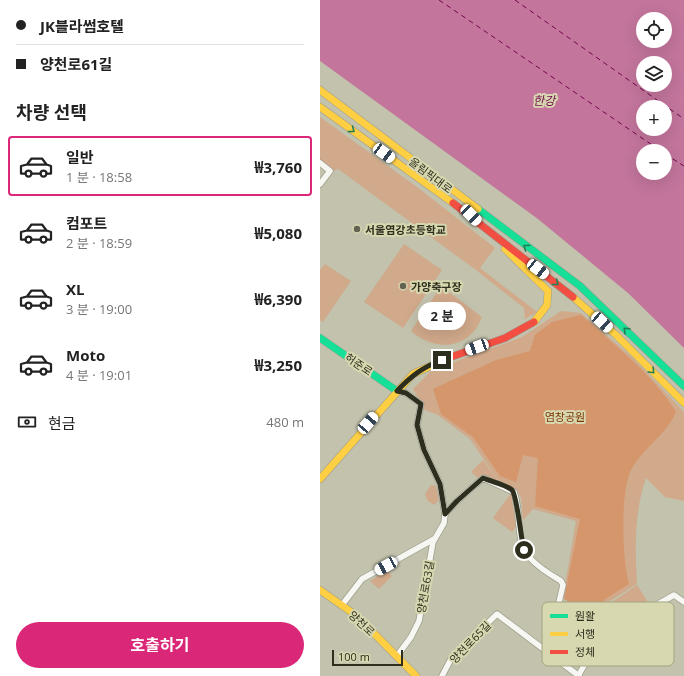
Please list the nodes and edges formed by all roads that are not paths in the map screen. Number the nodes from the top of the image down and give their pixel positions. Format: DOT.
graph roads {
  1 [pos="320,90"];
  2 [pos="320,107"];
  3 [pos="320,163"];
  4 [pos="320,184"];
  5 [pos="471,215"];
  6 [pos="320,338"];
  7 [pos="684,386"];
  8 [pos="397,391"];
  9 [pos="684,403"];
  10 [pos="320,479"];
  11 [pos="445,514"];
  12 [pos="434,539"];
  13 [pos="320,590"];
  14 [pos="559,602"];
  15 [pos="662,602"];
  16 [pos="684,602"];
  17 [pos="342,605"];
  18 [pos="542,648"];
  19 [pos="397,656"];
  20 [pos="566,666"];
  21 [pos="585,666"];
  22 [pos="416,676"];
  23 [pos="442,676"];
  24 [pos="579,676"];
  7 -- 1 [label="main road, 올림픽대로, one-way"];
  2 -- 5 [label="main road, 올림픽대로, one-way"];
  3 -- 4 [label="street"];
  5 -- 8 [label="main road"];
  5 -- 9 [label="main road, 올림픽대로, one-way"];
  6 -- 8 [label="main road, 허준로"];
  8 -- 10 [label="main road"];
  8 -- 11 [label="street, 양천로63길"];
  11 -- 12 [label="street, 양천로63길"];
  11 -- 14 [label="street, 양천로63길"];
  12 -- 17 [label="street, 양천로"];
  12 -- 19 [label="street, 양천로63길"];
  13 -- 17 [label="main road, 양천로"];
  15 -- 16 [label="street"];
  17 -- 19 [label="main road, 양천로"];
  18 -- 23 [label="street, 양천로65길"];
  19 -- 22 [label="main road, 양천로"];
  20 -- 24 [label="street, 양천로65길"];
  21 -- 24 [label="street"];
}
